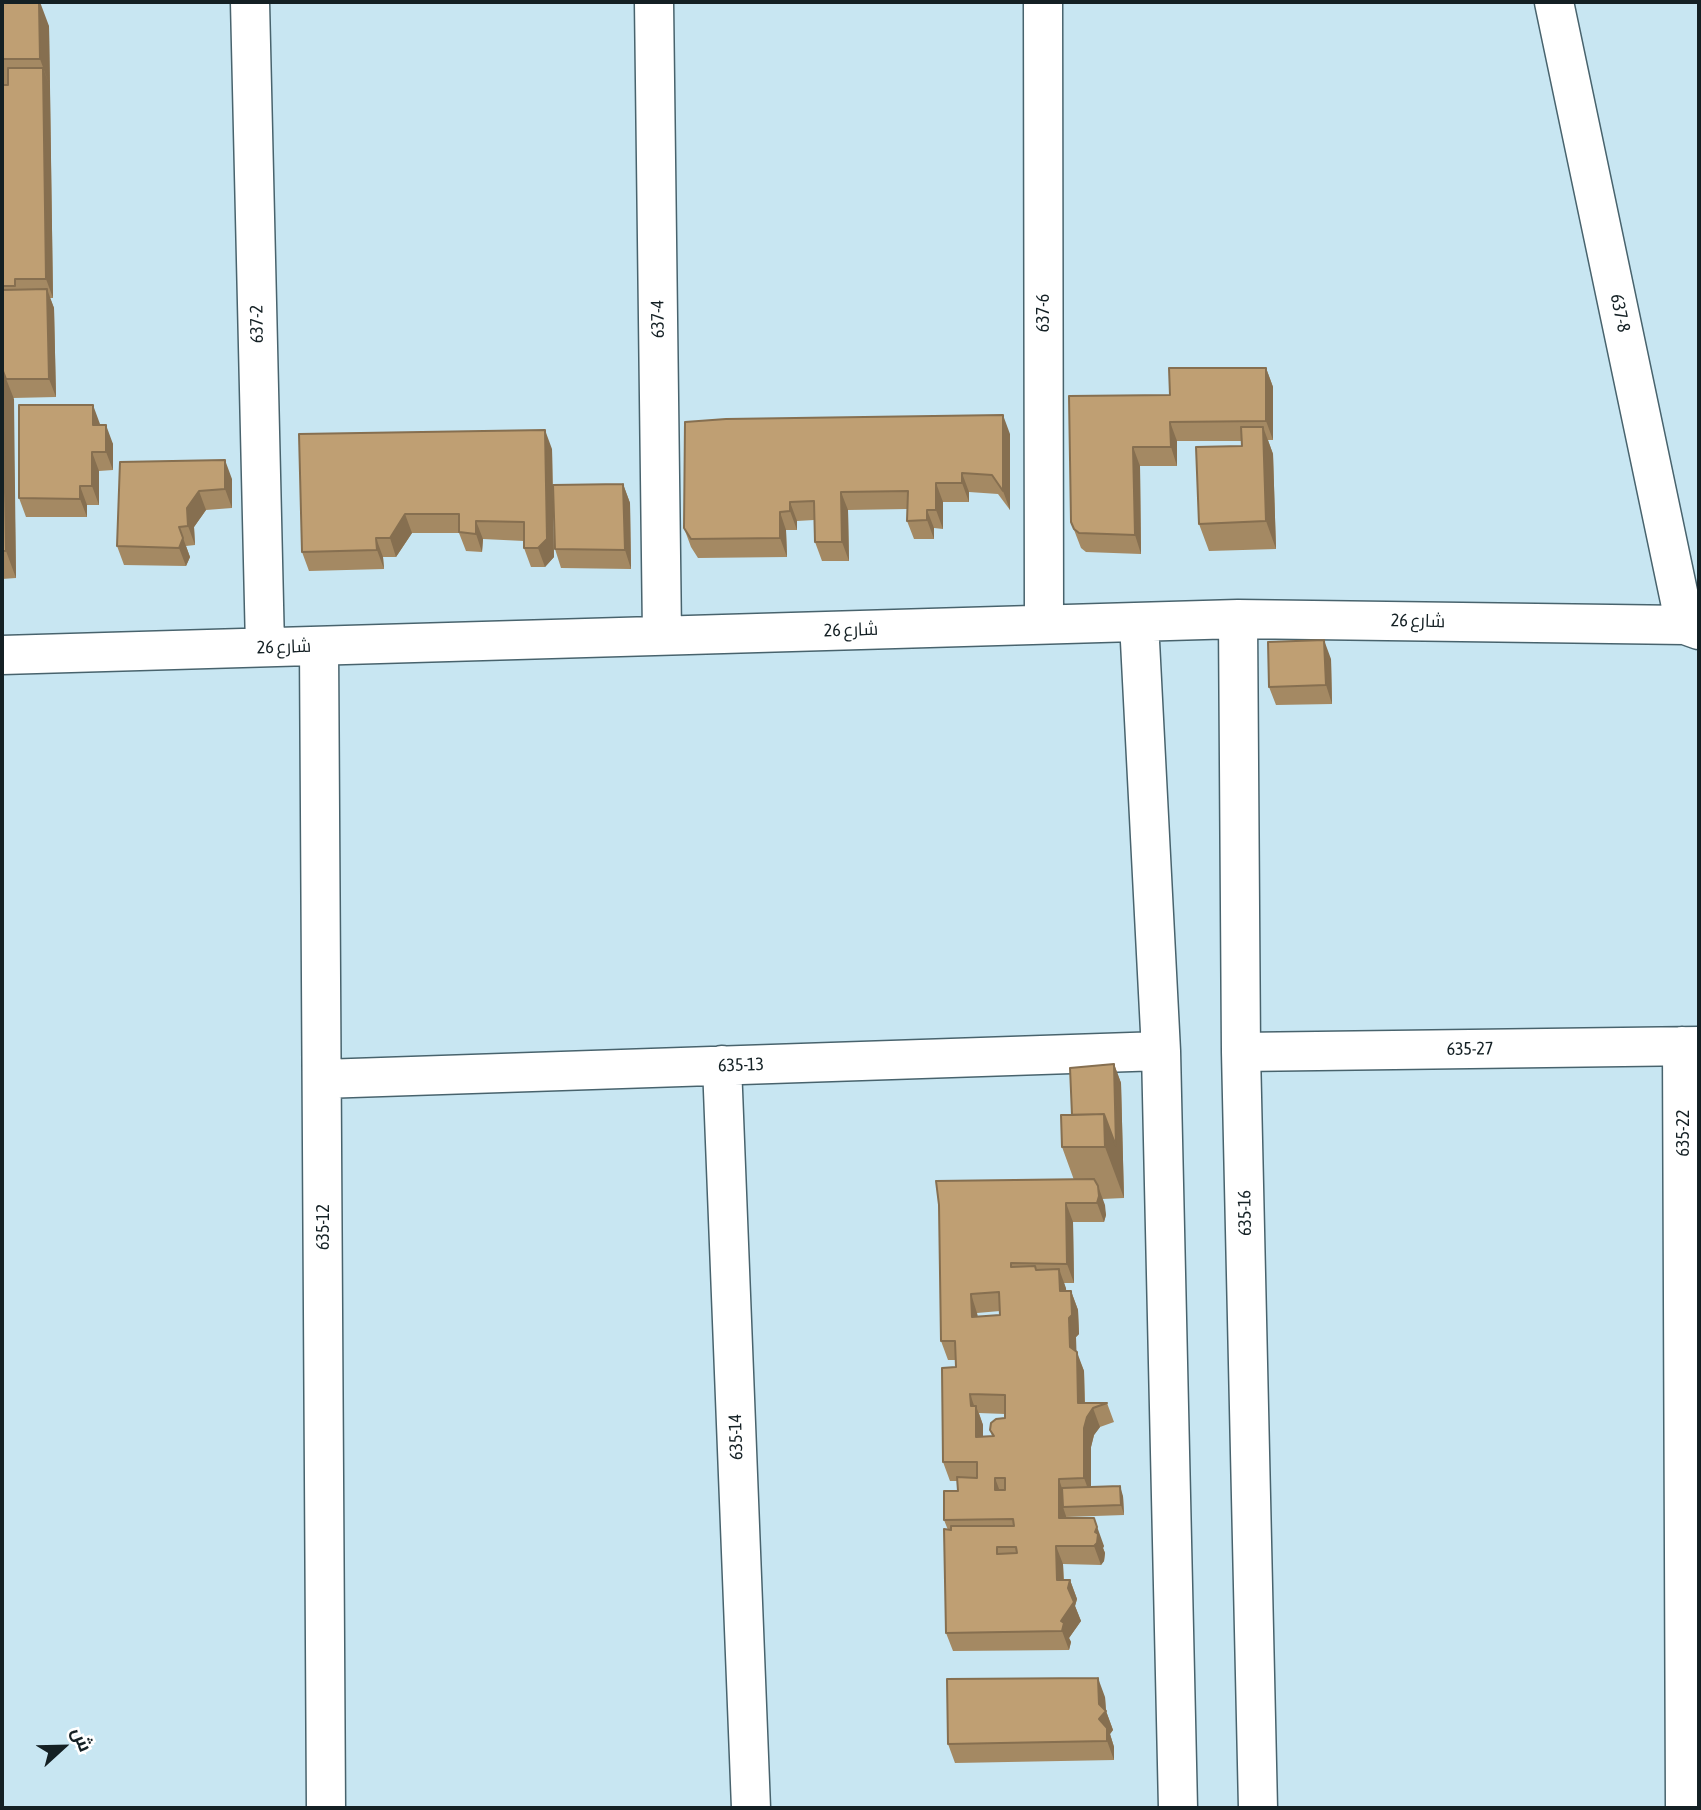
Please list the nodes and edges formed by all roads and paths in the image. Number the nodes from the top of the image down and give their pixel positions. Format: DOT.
graph roads {
  1 [pos="250,2"];
  2 [pos="654,2"];
  3 [pos="1043,2"];
  4 [pos="1554,2"];
  5 [pos="1238,618"];
  6 [pos="1139,621"];
  7 [pos="1044,624"];
  8 [pos="1692,627"];
  9 [pos="662,635"];
  10 [pos="318,646"];
  11 [pos="265,647"];
  12 [pos="2,655"];
  13 [pos="1691,1046"];
  14 [pos="1161,1051"];
  15 [pos="1241,1052"];
  16 [pos="722,1065"];
  17 [pos="322,1079"];
  18 [pos="326,1808"];
  19 [pos="751,1808"];
  20 [pos="1178,1808"];
  21 [pos="1258,1808"];
  22 [pos="1685,1808"];
  1 -- 11 [label="street, 637-2"];
  2 -- 9 [label="street, 637-4"];
  3 -- 7 [label="street, 637-6"];
  4 -- 8 [label="street, 637-8"];
  5 -- 6 [label="street, شارع 26"];
  5 -- 8 [label="street, شارع 26"];
  5 -- 15 [label="street, 635-16"];
  6 -- 7 [label="street, شارع 26"];
  6 -- 14 [label="street"];
  7 -- 9 [label="street, شارع 26"];
  9 -- 10 [label="street, شارع 26"];
  10 -- 11 [label="street, شارع 26"];
  10 -- 17 [label="street, 635-12"];
  11 -- 12 [label="street, شارع 26"];
  13 -- 15 [label="street, 635-27"];
  13 -- 22 [label="street, 635-22"];
  14 -- 16 [label="street, 635-13"];
  14 -- 20 [label="street"];
  15 -- 21 [label="street, 635-16"];
  16 -- 17 [label="street, 635-13"];
  16 -- 19 [label="street, 635-14"];
  17 -- 18 [label="street, 635-12"];
}
